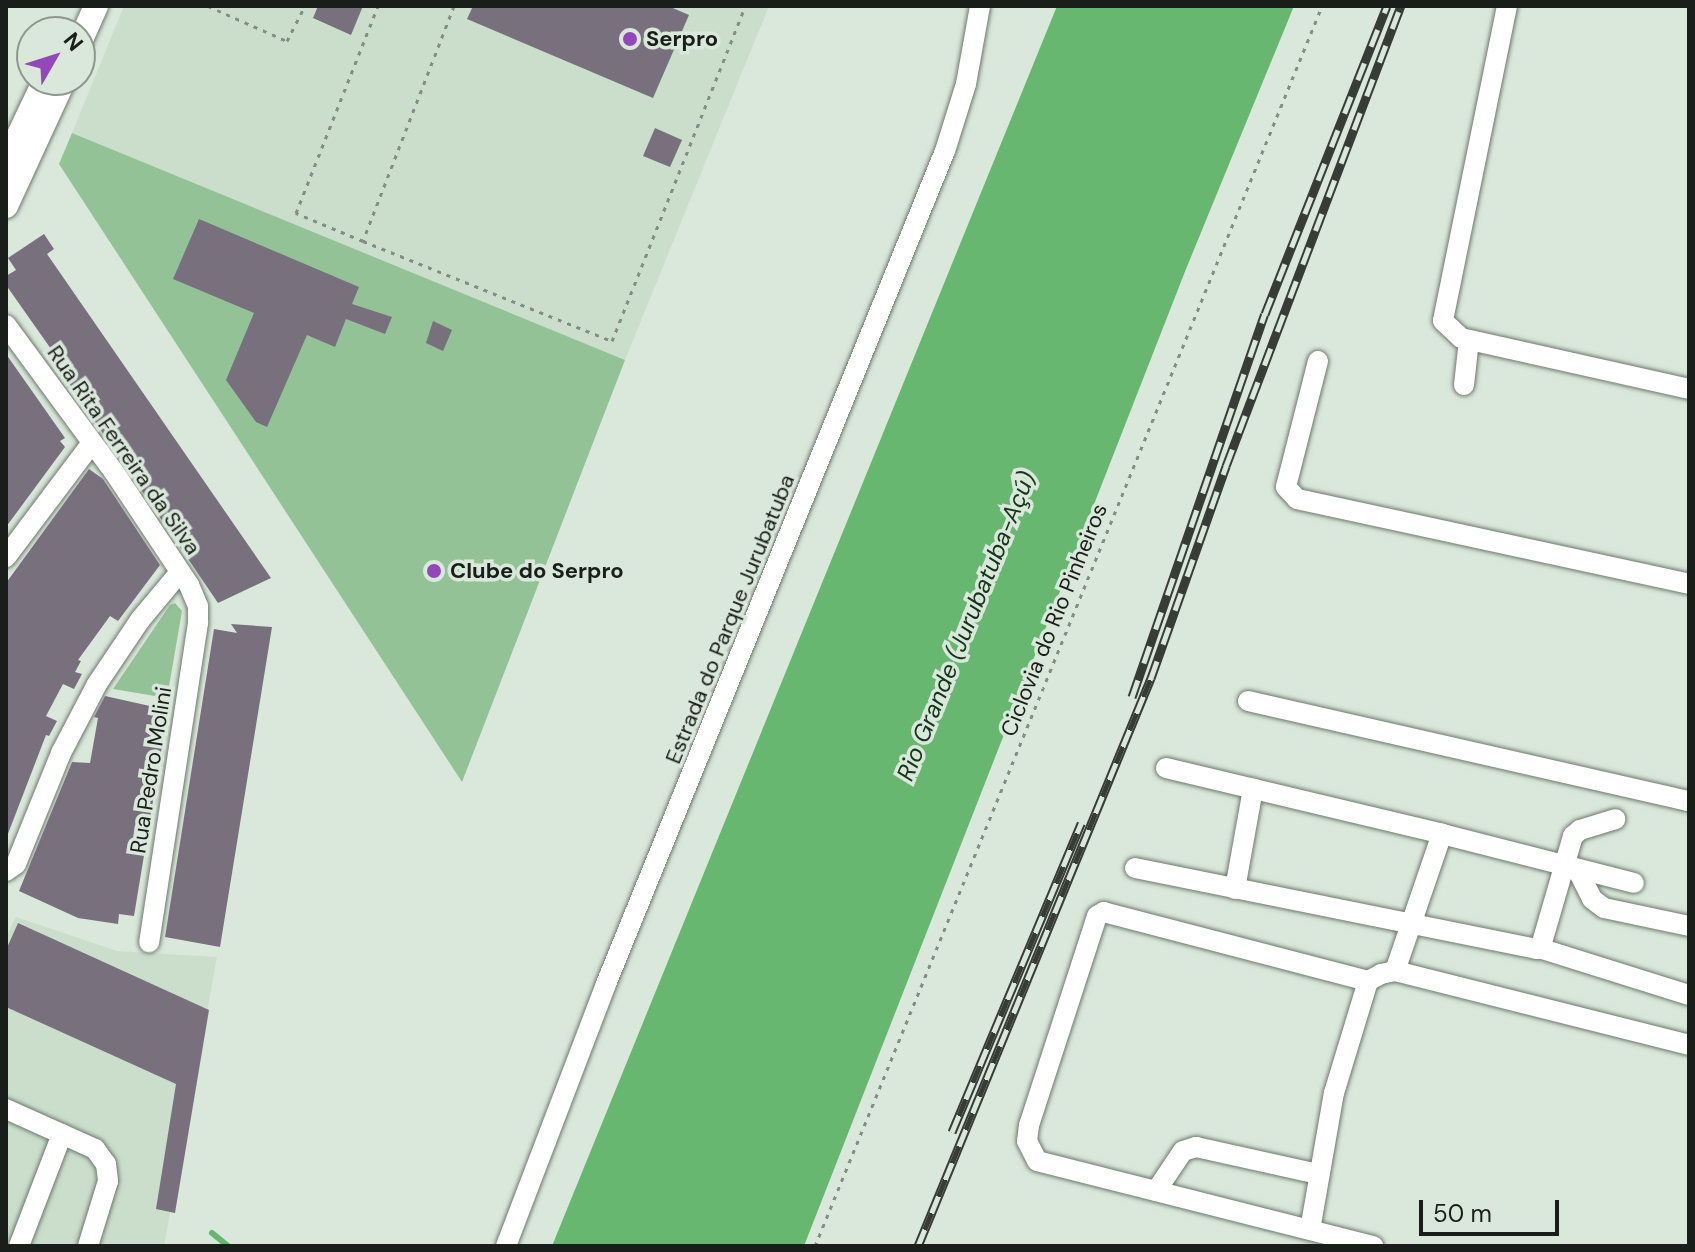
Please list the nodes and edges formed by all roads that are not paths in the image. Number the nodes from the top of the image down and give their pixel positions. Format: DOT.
graph roads {
  1 [pos="980,6"];
  2 [pos="1507,6"];
  3 [pos="37,96"];
  4 [pos="57,96"];
  5 [pos="6,162"];
  6 [pos="6,206"];
  7 [pos="6,325"];
  8 [pos="1469,340"];
  9 [pos="1318,361"];
  10 [pos="1464,385"];
  11 [pos="1689,389"];
  12 [pos="91,444"];
  13 [pos="6,557"];
  14 [pos="180,572"];
  15 [pos="1689,584"];
  16 [pos="198,606"];
  17 [pos="1248,701"];
  18 [pos="1166,768"];
  19 [pos="1253,789"];
  20 [pos="1689,801"];
  21 [pos="1615,819"];
  22 [pos="1442,834"];
  23 [pos="1135,868"];
  24 [pos="1570,869"];
  25 [pos="7,870"];
  26 [pos="1634,883"];
  27 [pos="1235,889"];
  28 [pos="1411,926"];
  29 [pos="1689,926"];
  30 [pos="149,942"];
  31 [pos="1539,948"];
  32 [pos="1395,971"];
  33 [pos="1368,981"];
  34 [pos="1689,995"];
  35 [pos="1689,1045"];
  36 [pos="6,1109"];
  37 [pos="62,1134"];
  38 [pos="1318,1174"];
  39 [pos="1156,1191"];
  40 [pos="1310,1230"];
  41 [pos="19,1246"];
  42 [pos="88,1246"];
  43 [pos="506,1246"];
  44 [pos="1373,1246"];
  1 -- 43 [label="street, Estrada do Parque Jurubatuba"];
  2 -- 8 [label="street"];
  3 -- 5 [label="main road"];
  4 -- 6 [label="main road"];
  7 -- 12 [label="street, Rua Rita Ferreira da Silva"];
  8 -- 10 [label="street"];
  8 -- 11 [label="street"];
  9 -- 15 [label="street"];
  12 -- 13 [label="street"];
  12 -- 14 [label="street, Rua Rita Ferreira da Silva"];
  14 -- 16 [label="street, Rua Rita Ferreira da Silva"];
  14 -- 25 [label="street"];
  16 -- 30 [label="street, Rua Pedro Molini"];
  17 -- 20 [label="street"];
  18 -- 19 [label="street"];
  19 -- 22 [label="street"];
  19 -- 27 [label="street"];
  21 -- 24 [label="street"];
  22 -- 24 [label="street"];
  22 -- 28 [label="street"];
  23 -- 27 [label="street"];
  24 -- 26 [label="street"];
  24 -- 29 [label="street"];
  24 -- 31 [label="street"];
  27 -- 28 [label="street"];
  28 -- 31 [label="street"];
  28 -- 32 [label="street"];
  31 -- 34 [label="street"];
  32 -- 33 [label="street"];
  32 -- 35 [label="street"];
  33 -- 38 [label="street"];
  33 -- 39 [label="street"];
  36 -- 37 [label="street"];
  37 -- 41 [label="street"];
  37 -- 42 [label="street"];
  38 -- 39 [label="street"];
  38 -- 40 [label="street"];
  39 -- 40 [label="street"];
  40 -- 44 [label="street"];
}
